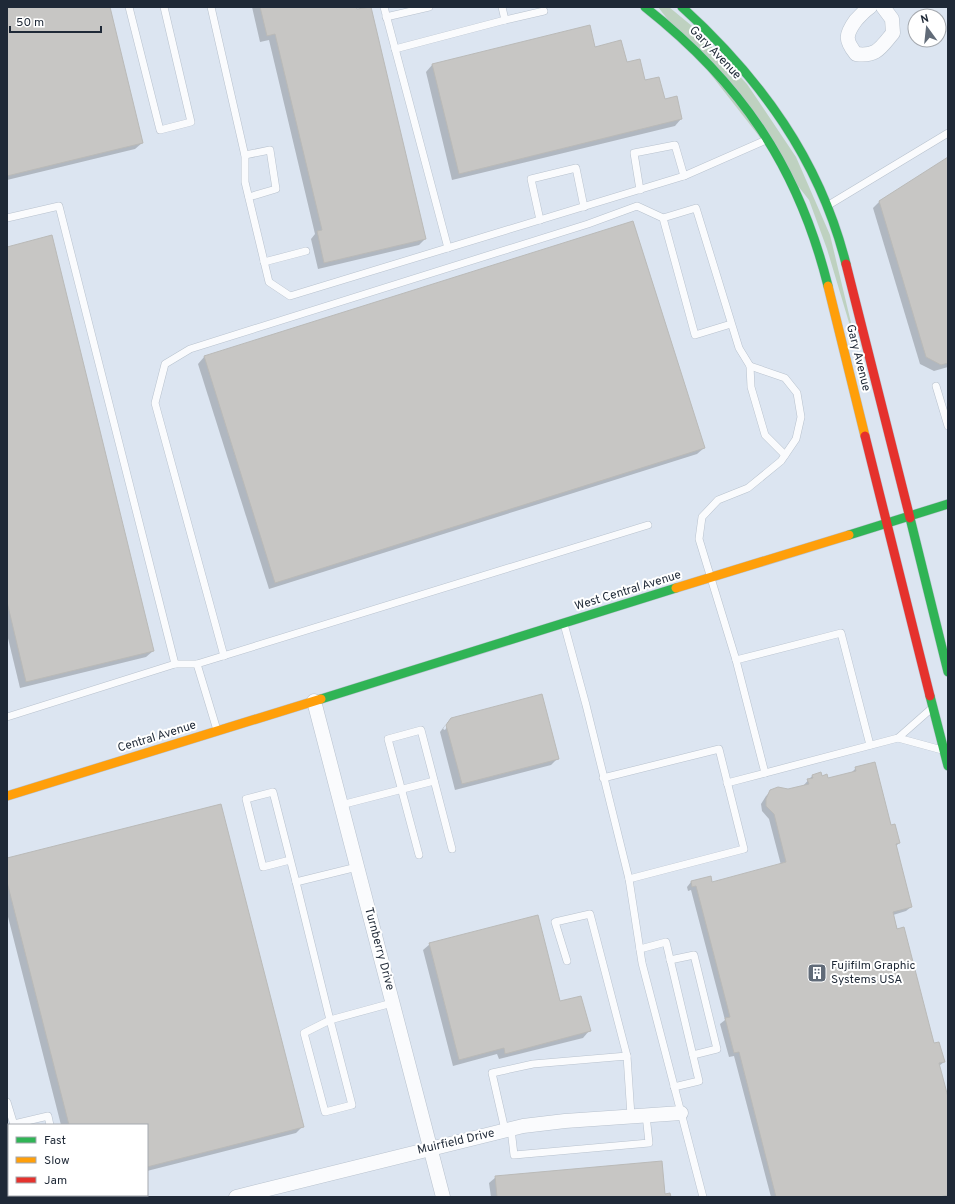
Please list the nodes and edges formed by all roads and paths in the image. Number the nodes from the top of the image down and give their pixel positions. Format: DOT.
graph roads {
  1 [pos="129,7"];
  2 [pos="164,7"];
  3 [pos="211,7"];
  4 [pos="384,7"];
  5 [pos="429,7"];
  6 [pos="502,7"];
  7 [pos="645,7"];
  8 [pos="682,7"];
  9 [pos="870,7"];
  10 [pos="883,7"];
  11 [pos="544,11"];
  12 [pos="386,17"];
  13 [pos="505,20"];
  14 [pos="395,49"];
  15 [pos="948,133"];
  16 [pos="768,138"];
  17 [pos="245,155"];
  18 [pos="684,176"];
  19 [pos="640,190"];
  20 [pos="249,197"];
  21 [pos="827,206"];
  22 [pos="584,207"];
  23 [pos="7,218"];
  24 [pos="663,218"];
  25 [pos="540,220"];
  26 [pos="448,248"];
  27 [pos="306,251"];
  28 [pos="264,262"];
  29 [pos="731,324"];
  30 [pos="750,366"];
  31 [pos="936,386"];
  32 [pos="948,426"];
  33 [pos="785,455"];
  34 [pos="948,504"];
  35 [pos="910,516"];
  36 [pos="887,523"];
  37 [pos="648,525"];
  38 [pos="711,578"];
  39 [pos="563,623"];
  40 [pos="224,656"];
  41 [pos="736,660"];
  42 [pos="175,664"];
  43 [pos="197,664"];
  44 [pos="948,672"];
  45 [pos="314,701"];
  46 [pos="934,708"];
  47 [pos="7,717"];
  48 [pos="217,731"];
  49 [pos="898,738"];
  50 [pos="870,745"];
  51 [pos="944,750"];
  52 [pos="948,766"];
  53 [pos="765,772"];
  54 [pos="603,778"];
  55 [pos="434,781"];
  56 [pos="728,783"];
  57 [pos="401,790"];
  58 [pos="7,796"];
  59 [pos="341,806"];
  60 [pos="452,849"];
  61 [pos="419,855"];
  62 [pos="290,860"];
  63 [pos="357,867"];
  64 [pos="629,879"];
  65 [pos="296,882"];
  66 [pos="640,949"];
  67 [pos="670,960"];
  68 [pos="567,961"];
  69 [pos="392,1003"];
  70 [pos="330,1020"];
  71 [pos="693,1055"];
  72 [pos="627,1056"];
  73 [pos="674,1087"];
  74 [pos="7,1102"];
  75 [pos="681,1113"];
  76 [pos="646,1115"];
  77 [pos="631,1116"];
  78 [pos="14,1124"];
  79 [pos="18,1124"];
  80 [pos="50,1124"];
  81 [pos="508,1129"];
  82 [pos="430,1148"];
  83 [pos="236,1197"];
  84 [pos="443,1197"];
  85 [pos="703,1197"];
  1 -- 2 [label="lane"];
  3 -- 17 [label="lane"];
  4 -- 12 [label="lane"];
  5 -- 12 [label="lane"];
  6 -- 13 [label="lane"];
  7 -- 16 [label="main road, Gary Avenue"];
  8 -- 21 [label="main road, Gary Avenue"];
  9 -- 10 [label="street"];
  11 -- 13 [label="lane"];
  12 -- 14 [label="lane"];
  13 -- 14 [label="lane"];
  14 -- 26 [label="lane"];
  15 -- 21 [label="lane"];
  16 -- 18 [label="lane"];
  16 -- 36 [label="main road, Gary Avenue"];
  17 -- 20 [label="lane"];
  17 -- 20 [label="lane"];
  18 -- 19 [label="lane"];
  18 -- 19 [label="lane"];
  19 -- 22 [label="lane"];
  20 -- 28 [label="lane"];
  21 -- 35 [label="main road, Gary Avenue"];
  22 -- 25 [label="lane"];
  22 -- 25 [label="lane"];
  23 -- 42 [label="lane"];
  24 -- 29 [label="lane"];
  24 -- 29 [label="lane"];
  24 -- 40 [label="lane"];
  25 -- 26 [label="lane"];
  26 -- 28 [label="lane"];
  27 -- 28 [label="lane"];
  29 -- 30 [label="lane"];
  30 -- 33 [label="lane"];
  30 -- 33 [label="lane"];
  31 -- 32 [label="lane"];
  33 -- 38 [label="lane"];
  34 -- 35 [label="main road, West Central Avenue"];
  35 -- 36 [label="main road, West Central Avenue"];
  35 -- 44 [label="main road, Gary Avenue"];
  36 -- 38 [label="main road, West Central Avenue"];
  36 -- 46 [label="main road, Gary Avenue"];
  37 -- 40 [label="lane"];
  38 -- 39 [label="main road, West Central Avenue"];
  38 -- 41 [label="lane"];
  39 -- 45 [label="main road, West Central Avenue"];
  39 -- 54 [label="lane"];
  40 -- 43 [label="lane"];
  41 -- 50 [label="lane"];
  41 -- 53 [label="lane"];
  42 -- 43 [label="lane"];
  42 -- 47 [label="lane"];
  43 -- 48 [label="lane"];
  45 -- 48 [label="main road, Central Avenue"];
  45 -- 59 [label="street, Turnberry Drive"];
  46 -- 49 [label="lane"];
  46 -- 51 [label="main road, Gary Avenue"];
  48 -- 58 [label="main road, Central Avenue"];
  49 -- 50 [label="lane"];
  49 -- 51 [label="lane"];
  50 -- 53 [label="lane"];
  51 -- 52 [label="main road, Gary Avenue"];
  53 -- 56 [label="lane"];
  54 -- 56 [label="lane"];
  54 -- 64 [label="lane"];
  55 -- 57 [label="lane"];
  55 -- 57 [label="lane"];
  55 -- 60 [label="lane"];
  56 -- 64 [label="lane"];
  57 -- 59 [label="lane"];
  57 -- 61 [label="lane"];
  59 -- 63 [label="street, Turnberry Drive"];
  62 -- 62 [label="lane"];
  62 -- 65 [label="lane"];
  63 -- 65 [label="lane"];
  63 -- 69 [label="street, Turnberry Drive"];
  64 -- 66 [label="lane"];
  65 -- 70 [label="lane"];
  66 -- 67 [label="lane"];
  66 -- 73 [label="lane"];
  67 -- 71 [label="lane"];
  67 -- 71 [label="lane"];
  68 -- 72 [label="lane"];
  69 -- 70 [label="lane"];
  69 -- 82 [label="street, Turnberry Drive"];
  70 -- 70 [label="lane"];
  71 -- 73 [label="lane"];
  72 -- 77 [label="lane"];
  72 -- 81 [label="lane"];
  73 -- 75 [label="lane"];
  74 -- 78 [label="lane"];
  75 -- 76 [label="street, Muirfield Drive"];
  75 -- 85 [label="lane"];
  76 -- 77 [label="street, Muirfield Drive"];
  76 -- 81 [label="lane"];
  77 -- 81 [label="street, Muirfield Drive"];
  79 -- 80 [label="lane"];
  81 -- 82 [label="street, Muirfield Drive"];
  82 -- 83 [label="street, Muirfield Drive"];
  82 -- 84 [label="street, Turnberry Drive"];
}
